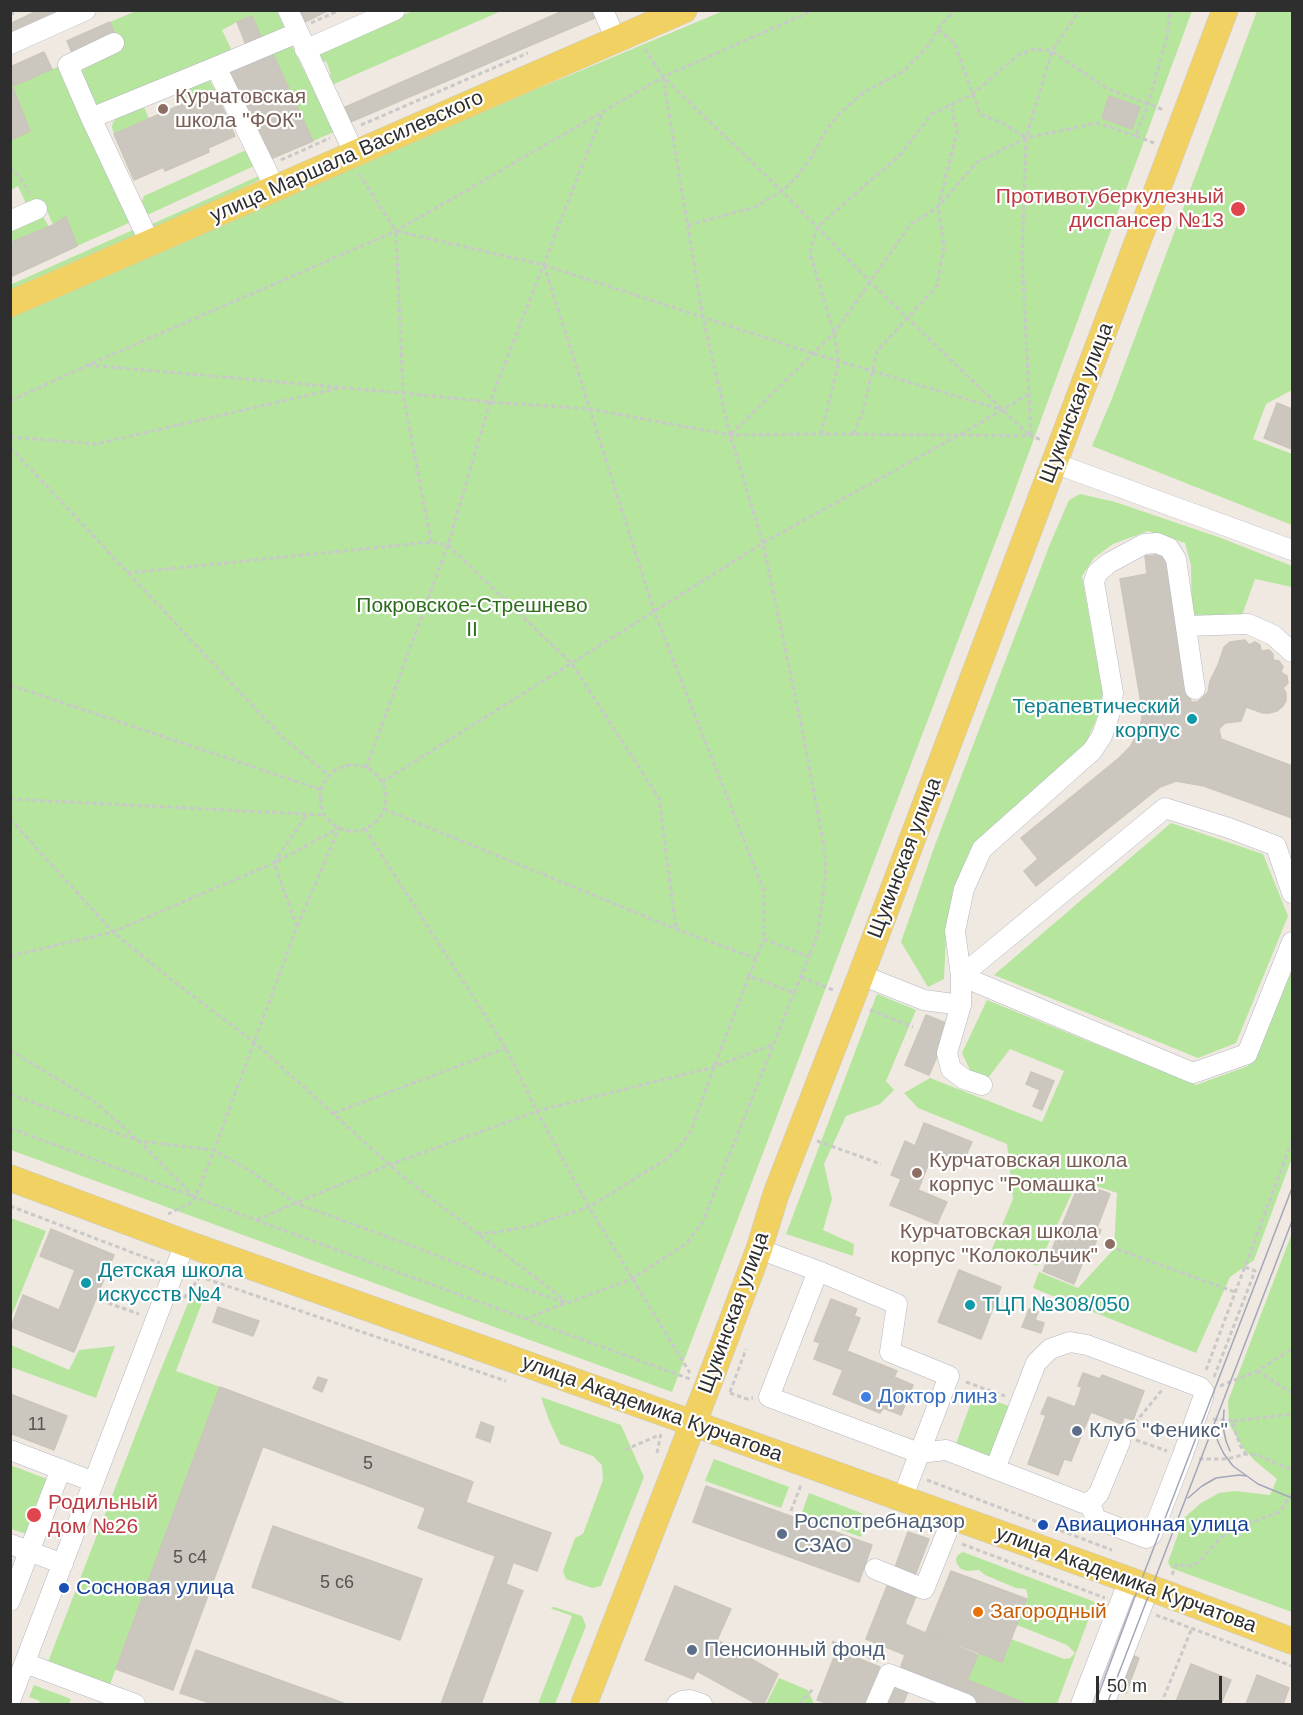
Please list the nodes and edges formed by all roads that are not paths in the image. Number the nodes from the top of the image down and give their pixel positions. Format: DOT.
graph roads {
  1 [pos="86,10"];
  2 [pos="288,10"];
  3 [pos="395,10"];
  4 [pos="603,10"];
  5 [pos="684,10"];
  6 [pos="1226,10"];
  7 [pos="299,38"];
  8 [pos="616,40"];
  9 [pos="114,43"];
  10 [pos="10,44"];
  11 [pos="216,67"];
  12 [pos="91,118"];
  13 [pos="355,161"];
  14 [pos="275,188"];
  15 [pos="37,208"];
  16 [pos="10,221"];
  17 [pos="150,243"];
  18 [pos="10,304"];
  19 [pos="1054,464"];
  20 [pos="1293,550"];
  21 [pos="1186,626"];
  22 [pos="1293,652"];
  23 [pos="1195,689"];
  24 [pos="1293,893"];
  25 [pos="1293,942"];
  26 [pos="861,975"];
  27 [pos="961,975"];
  28 [pos="962,1005"];
  29 [pos="982,1085"];
  30 [pos="10,1178"];
  31 [pos="185,1243"];
  32 [pos="759,1249"];
  33 [pos="818,1271"];
  34 [pos="679,1433"];
  35 [pos="1120,1442"];
  36 [pos="10,1450"];
  37 [pos="919,1453"];
  38 [pos="61,1469"];
  39 [pos="995,1469"];
  40 [pos="94,1482"];
  41 [pos="902,1498"];
  42 [pos="1089,1502"];
  43 [pos="949,1527"];
  44 [pos="10,1544"];
  45 [pos="30,1551"];
  46 [pos="63,1564"];
  47 [pos="875,1569"];
  48 [pos="1139,1584"];
  49 [pos="10,1601"];
  50 [pos="1293,1641"];
  51 [pos="25,1663"];
  52 [pos="88,1696"];
  53 [pos="10,1701"];
  54 [pos="135,1704"];
  55 [pos="584,1704"];
  56 [pos="677,1704"];
  57 [pos="702,1704"];
  58 [pos="876,1704"];
  59 [pos="966,1704"];
  60 [pos="1081,1704"];
  61 [pos="1104,1704"];
  1 -- 10 [label="street"];
  2 -- 7 [label="street"];
  3 -- 7 [label="street"];
  4 -- 8 [label="street"];
  5 -- 8 [label="main road, улица Маршала Василевского"];
  6 -- 19 [label="main road, Щукинская улица"];
  7 -- 11 [label="street"];
  7 -- 13 [label="street"];
  8 -- 13 [label="main road, улица Маршала Василевского"];
  9 -- 12 [label="street"];
  11 -- 12 [label="street"];
  11 -- 14 [label="street"];
  12 -- 17 [label="street"];
  13 -- 14 [label="main road, улица Маршала Василевского"];
  14 -- 17 [label="main road, улица Маршала Василевского"];
  15 -- 16 [label="street"];
  17 -- 18 [label="main road, улица Маршала Василевского"];
  19 -- 20 [label="street"];
  19 -- 26 [label="main road, Щукинская улица"];
  21 -- 22 [label="street"];
  21 -- 23 [label="street"];
  21 -- 27 [label="street"];
  24 -- 27 [label="street"];
  25 -- 27 [label="street"];
  26 -- 28 [label="street"];
  26 -- 32 [label="main road, Щукинская улица"];
  27 -- 28 [label="street"];
  28 -- 29 [label="street"];
  30 -- 31 [label="main road, улица Академика Курчатова"];
  31 -- 34 [label="main road, улица Академика Курчатова"];
  31 -- 40 [label="street"];
  32 -- 33 [label="street"];
  32 -- 34 [label="main road, Щукинская улица"];
  33 -- 37 [label="street"];
  33 -- 37 [label="street"];
  34 -- 41 [label="main road, улица Академика Курчатова"];
  34 -- 55 [label="main road, Щукинская улица"];
  35 -- 42 [label="street"];
  36 -- 38 [label="street"];
  37 -- 39 [label="street"];
  37 -- 41 [label="street"];
  38 -- 40 [label="street"];
  38 -- 45 [label="street"];
  39 -- 42 [label="street"];
  39 -- 42 [label="street"];
  40 -- 46 [label="street"];
  41 -- 43 [label="main road, улица Академика Курчатова"];
  43 -- 47 [label="street"];
  43 -- 48 [label="main road, улица Академика Курчатова"];
  44 -- 45 [label="street"];
  45 -- 46 [label="street"];
  45 -- 49 [label="street"];
  46 -- 51 [label="street"];
  48 -- 50 [label="main road, улица Академика Курчатова"];
  48 -- 60 [label="street"];
  48 -- 61 [label="street"];
  51 -- 52 [label="street"];
  51 -- 53 [label="street"];
  52 -- 54 [label="street"];
  56 -- 57 [label="street"];
  58 -- 59 [label="street"];
}
